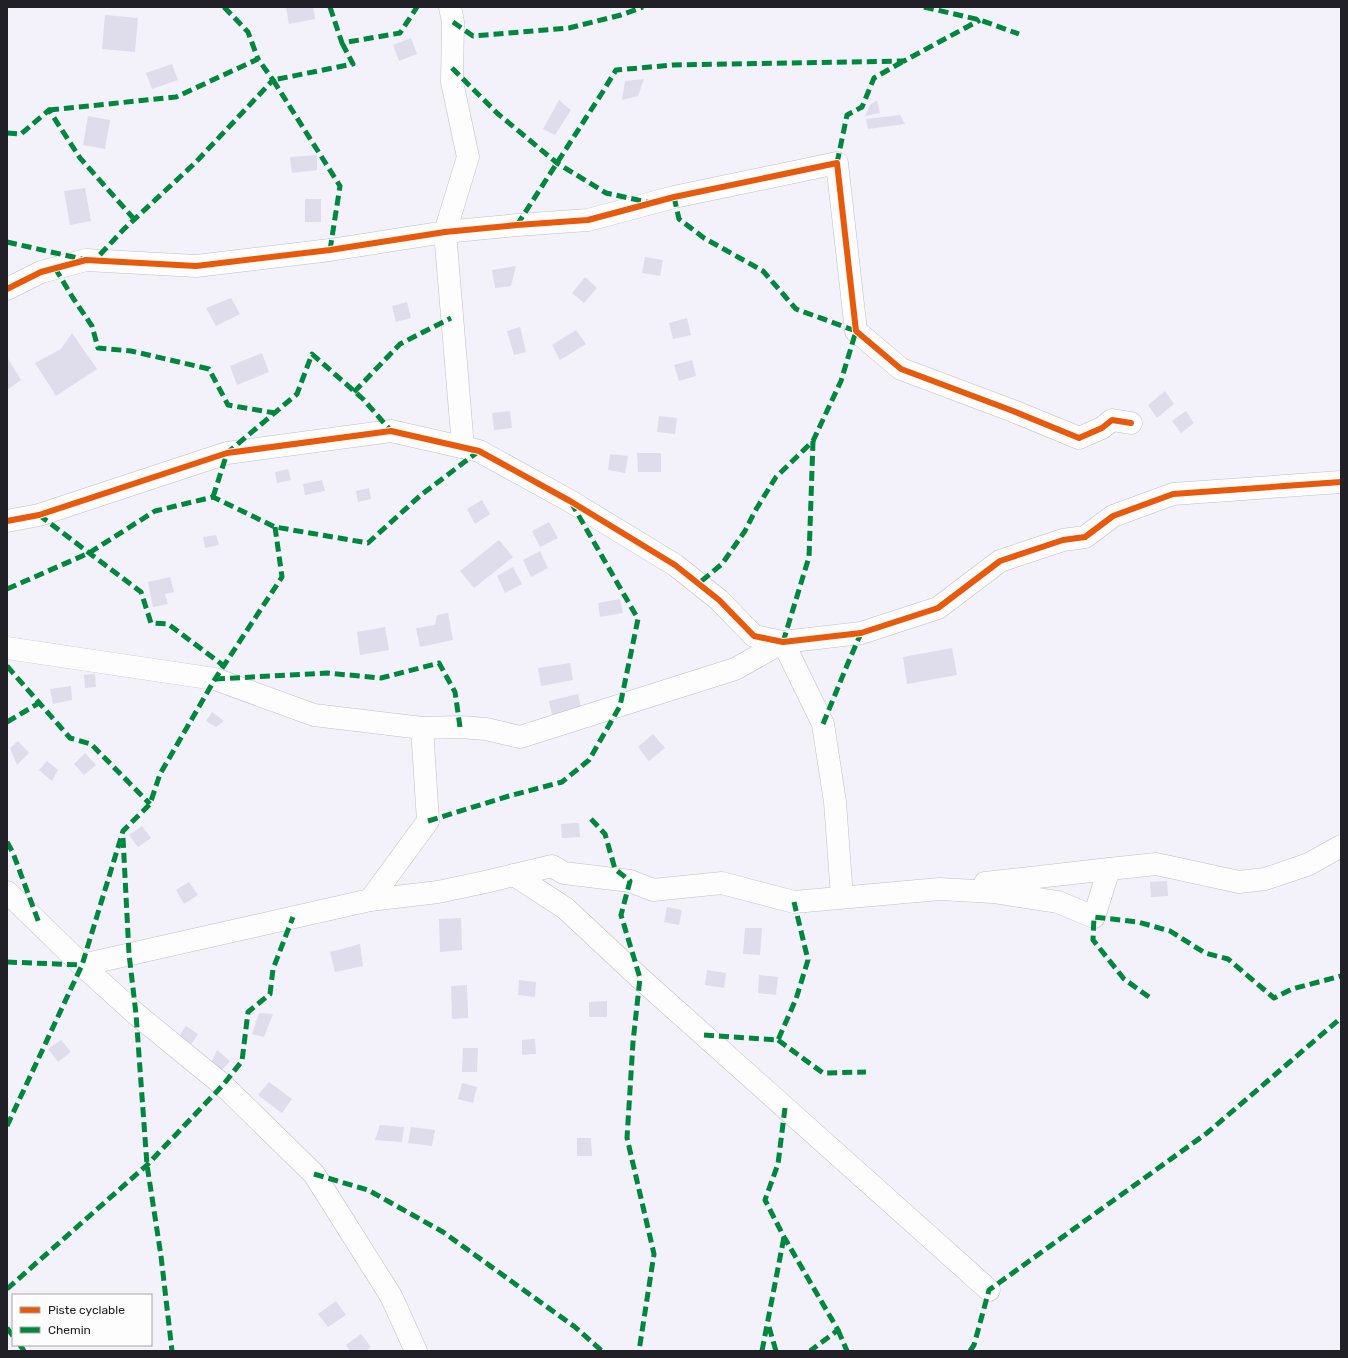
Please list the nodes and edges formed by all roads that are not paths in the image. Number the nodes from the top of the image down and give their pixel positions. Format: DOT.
graph roads {
  1 [pos="450,7"];
  2 [pos="445,232"];
  3 [pos="7,289"];
  4 [pos="1131,423"];
  5 [pos="463,447"];
  6 [pos="1341,482"];
  7 [pos="7,521"];
  8 [pos="783,642"];
  9 [pos="7,648"];
  10 [pos="422,728"];
  11 [pos="1341,846"];
  12 [pos="1109,868"];
  13 [pos="514,875"];
  14 [pos="940,889"];
  15 [pos="7,892"];
  16 [pos="842,897"];
  17 [pos="370,900"];
  18 [pos="82,965"];
  19 [pos="989,1290"];
  20 [pos="416,1351"];
  1 -- 2 [label="street"];
  2 -- 3 [label="street"];
  2 -- 4 [label="street"];
  2 -- 5 [label="street"];
  5 -- 7 [label="street"];
  5 -- 8 [label="street"];
  6 -- 8 [label="street"];
  8 -- 10 [label="street"];
  8 -- 16 [label="street"];
  9 -- 10 [label="street"];
  10 -- 17 [label="street"];
  11 -- 12 [label="street"];
  12 -- 14 [label="street"];
  12 -- 14 [label="street"];
  13 -- 16 [label="street"];
  13 -- 17 [label="street"];
  13 -- 19 [label="street"];
  14 -- 16 [label="street"];
  15 -- 18 [label="street"];
  17 -- 18 [label="street"];
  18 -- 20 [label="street"];
}
